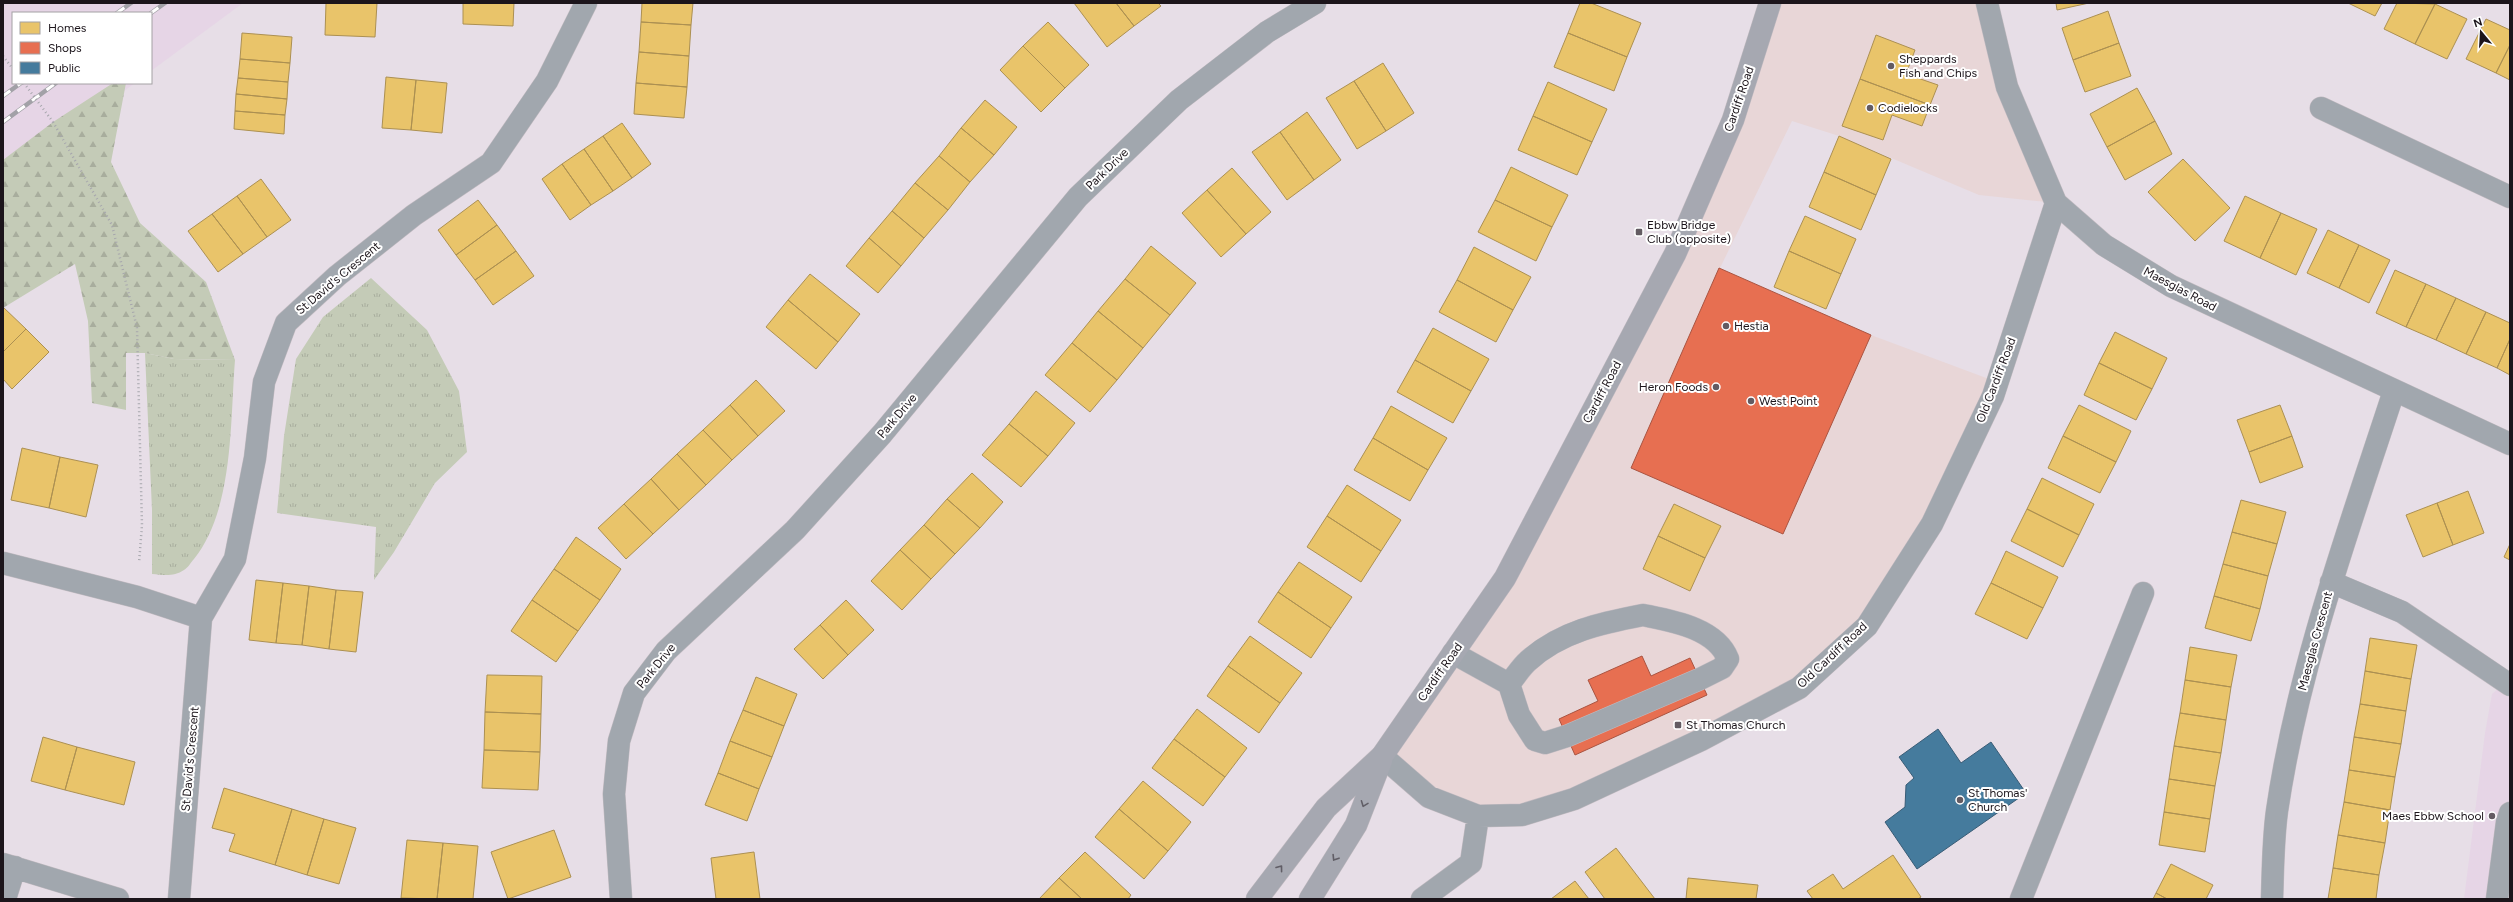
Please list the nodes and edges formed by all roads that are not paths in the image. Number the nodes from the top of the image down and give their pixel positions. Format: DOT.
graph roads {
  1 [pos="586,3"];
  2 [pos="1315,3"];
  3 [pos="1770,3"];
  4 [pos="1987,3"];
  5 [pos="2321,108"];
  6 [pos="2510,197"];
  7 [pos="2056,203"];
  8 [pos="2394,391"];
  9 [pos="2510,444"];
  10 [pos="3,563"];
  11 [pos="2331,582"];
  12 [pos="2143,593"];
  13 [pos="201,618"];
  14 [pos="1453,653"];
  15 [pos="1509,684"];
  16 [pos="2510,685"];
  17 [pos="1382,756"];
  18 [pos="1478,816"];
  19 [pos="2509,820"];
  20 [pos="9,866"];
  21 [pos="4,899"];
  22 [pos="118,899"];
  23 [pos="179,899"];
  24 [pos="621,899"];
  25 [pos="1257,899"];
  26 [pos="1310,899"];
  27 [pos="1422,899"];
  28 [pos="2021,899"];
  29 [pos="2272,899"];
  30 [pos="2497,899"];
  1 -- 13 [label="street, St David's Crescent"];
  2 -- 24 [label="street, Park Drive"];
  3 -- 14 [label="main road, Cardiff Road"];
  4 -- 7 [label="street, Maesglas Road"];
  5 -- 6 [label="street"];
  7 -- 8 [label="street, Maesglas Road"];
  7 -- 18 [label="street, Old Cardiff Road"];
  8 -- 9 [label="street, Maesglas Road"];
  8 -- 11 [label="street, Maesglas Crescent"];
  10 -- 13 [label="street"];
  11 -- 16 [label="street"];
  11 -- 29 [label="street, Maesglas Crescent"];
  12 -- 28 [label="street"];
  13 -- 23 [label="street, St David's Crescent"];
  14 -- 15 [label="street"];
  14 -- 17 [label="main road, Cardiff Road"];
  15 -- 15 [label="street"];
  17 -- 18 [label="street, Old Cardiff Road"];
  25 -- 17 [label="main road, Cardiff Road, one-way"];
  17 -- 26 [label="main road, Cardiff Road, one-way"];
  18 -- 27 [label="street"];
  19 -- 30 [label="street"];
  20 -- 21 [label="street"];
  20 -- 22 [label="street"];
}
